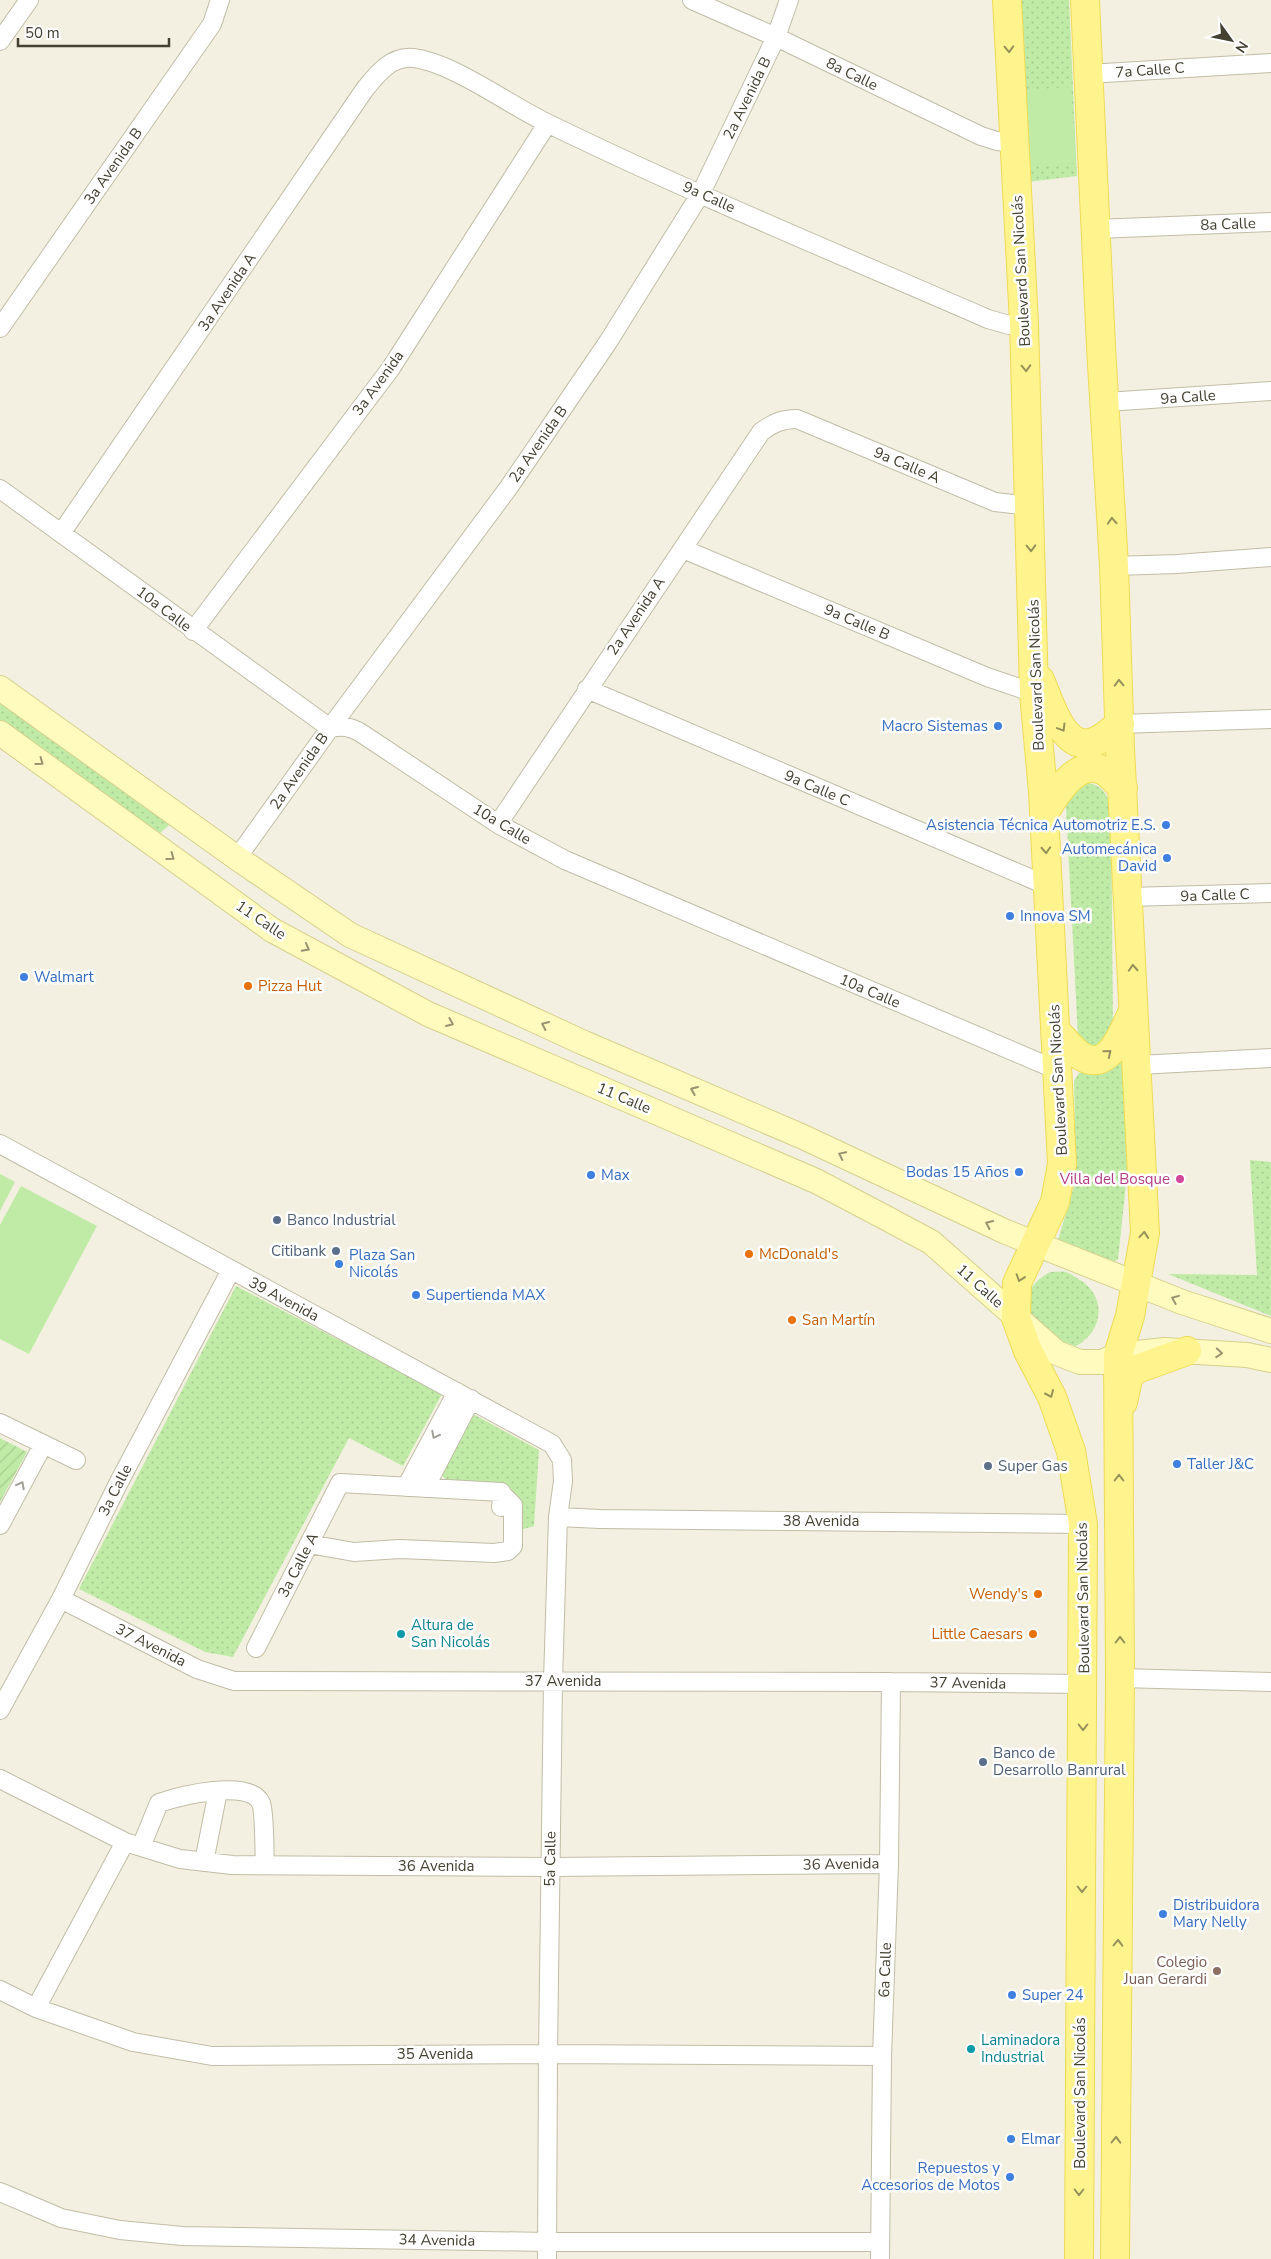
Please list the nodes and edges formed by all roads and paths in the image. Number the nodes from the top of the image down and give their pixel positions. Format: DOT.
graph roads {
  1 [pos="29,0"];
  2 [pos="220,0"];
  3 [pos="692,0"];
  4 [pos="788,0"];
  5 [pos="1007,0"];
  6 [pos="1085,0"];
  7 [pos="776,37"];
  8 [pos="0,41"];
  9 [pos="399,60"];
  10 [pos="1271,63"];
  11 [pos="1088,74"];
  12 [pos="547,124"];
  13 [pos="1014,142"];
  14 [pos="701,193"];
  15 [pos="1271,222"];
  16 [pos="1096,230"];
  17 [pos="1024,323"];
  18 [pos="0,328"];
  19 [pos="1271,392"];
  20 [pos="1106,402"];
  21 [pos="785,419"];
  22 [pos="0,489"];
  23 [pos="1030,506"];
  24 [pos="62,532"];
  25 [pos="682,549"];
  26 [pos="1271,557"];
  27 [pos="1114,566"];
  28 [pos="193,631"];
  29 [pos="1034,680"];
  30 [pos="0,688"];
  31 [pos="587,689"];
  32 [pos="1271,719"];
  33 [pos="1120,724"];
  34 [pos="330,728"];
  35 [pos="0,733"];
  36 [pos="1123,788"];
  37 [pos="1044,813"];
  38 [pos="498,824"];
  39 [pos="237,858"];
  40 [pos="1048,886"];
  41 [pos="1271,893"];
  42 [pos="1129,897"];
  43 [pos="1135,1007"];
  44 [pos="1056,1031"];
  45 [pos="1271,1058"];
  46 [pos="1138,1065"];
  47 [pos="1057,1070"];
  48 [pos="0,1144"];
  49 [pos="1034,1244"];
  50 [pos="230,1270"];
  51 [pos="1137,1283"];
  52 [pos="1016,1318"];
  53 [pos="1271,1331"];
  54 [pos="1187,1351"];
  55 [pos="1118,1355"];
  56 [pos="1271,1360"];
  57 [pos="464,1396"];
  58 [pos="0,1423"];
  59 [pos="1119,1426"];
  60 [pos="43,1445"];
  61 [pos="76,1460"];
  62 [pos="562,1460"];
  63 [pos="406,1487"];
  64 [pos="426,1488"];
  65 [pos="558,1517"];
  66 [pos="1083,1524"];
  67 [pos="0,1525"];
  68 [pos="309,1544"];
  69 [pos="61,1599"];
  70 [pos="256,1648"];
  71 [pos="1120,1678"];
  72 [pos="553,1681"];
  73 [pos="891,1682"];
  74 [pos="1271,1682"];
  75 [pos="1084,1684"];
  76 [pos="0,1710"];
  77 [pos="0,1780"];
  78 [pos="218,1791"];
  79 [pos="133,1844"];
  80 [pos="204,1862"];
  81 [pos="889,1864"];
  82 [pos="265,1865"];
  83 [pos="550,1867"];
  84 [pos="0,1990"];
  85 [pos="36,2008"];
  86 [pos="548,2054"];
  87 [pos="882,2056"];
  88 [pos="0,2192"];
  89 [pos="547,2250"];
  90 [pos="880,2251"];
  91 [pos="1079,2259"];
  92 [pos="1115,2259"];
  1 -- 8 [label="street"];
  2 -- 18 [label="street, 3a Avenida B"];
  3 -- 7 [label="street, 8a Calle"];
  4 -- 7 [label="street, 2a Avenida B"];
  5 -- 13 [label="main road, Boulevard San Nicolás, one-way"];
  6 -- 11 [label="main road"];
  7 -- 13 [label="street, 8a Calle"];
  7 -- 14 [label="street, 2a Avenida B"];
  9 -- 12 [label="street, 9a Calle"];
  9 -- 24 [label="street, 3a Avenida A"];
  10 -- 11 [label="street, 7a Calle C"];
  11 -- 16 [label="main road"];
  12 -- 14 [label="street, 9a Calle"];
  12 -- 28 [label="street, 3a Avenida"];
  13 -- 17 [label="main road, Boulevard San Nicolás"];
  14 -- 17 [label="street, 9a Calle"];
  14 -- 34 [label="street, 2a Avenida B"];
  15 -- 16 [label="street, 8a Calle"];
  16 -- 20 [label="main road"];
  17 -- 23 [label="main road, Boulevard San Nicolás, one-way"];
  19 -- 20 [label="street, 9a Calle"];
  27 -- 20 [label="main road, one-way"];
  21 -- 23 [label="street, 9a Calle A"];
  21 -- 25 [label="street, 2a Avenida A"];
  22 -- 24 [label="street, 10a Calle"];
  23 -- 29 [label="main road, Boulevard San Nicolás, one-way"];
  24 -- 28 [label="street, 10a Calle"];
  25 -- 29 [label="street, 9a Calle B"];
  25 -- 31 [label="street, 2a Avenida A"];
  26 -- 27 [label="street"];
  33 -- 27 [label="main road, one-way"];
  28 -- 34 [label="street, 10a Calle"];
  29 -- 33 [label="main road, one-way"];
  29 -- 37 [label="main road, Boulevard San Nicolás"];
  30 -- 39 [label="main road"];
  31 -- 38 [label="street, 2a Avenida A"];
  31 -- 40 [label="street, 9a Calle C"];
  32 -- 33 [label="street"];
  33 -- 36 [label="main road"];
  34 -- 38 [label="street, 10a Calle"];
  34 -- 39 [label="street, 2a Avenida B"];
  35 -- 52 [label="main road, 11 Calle, one-way"];
  36 -- 37 [label="main road"];
  36 -- 42 [label="main road"];
  37 -- 40 [label="main road, Boulevard San Nicolás, one-way"];
  38 -- 47 [label="street, 10a Calle"];
  49 -- 39 [label="main road, one-way"];
  40 -- 44 [label="main road, Boulevard San Nicolás"];
  41 -- 42 [label="street, 9a Calle C"];
  43 -- 42 [label="main road, one-way"];
  44 -- 43 [label="main road, one-way"];
  43 -- 46 [label="main road"];
  44 -- 47 [label="main road, Boulevard San Nicolás"];
  45 -- 46 [label="street"];
  51 -- 46 [label="main road, one-way"];
  47 -- 49 [label="main road, Boulevard San Nicolás"];
  48 -- 50 [label="street, 39 Avenida"];
  49 -- 51 [label="main road"];
  49 -- 52 [label="main road, Boulevard San Nicolás, one-way"];
  50 -- 57 [label="street, 39 Avenida"];
  50 -- 69 [label="street, 3a Calle"];
  53 -- 51 [label="main road, one-way"];
  51 -- 55 [label="main road"];
  52 -- 55 [label="main road, 11 Calle"];
  52 -- 66 [label="main road, Boulevard San Nicolás, one-way"];
  54 -- 55 [label="main road, 11 Calle"];
  54 -- 56 [label="main road, 11 Calle, one-way"];
  54 -- 59 [label="main road"];
  55 -- 59 [label="main road"];
  57 -- 62 [label="street, 39 Avenida"];
  57 -- 63 [label="street, one-way"];
  57 -- 64 [label="street"];
  58 -- 60 [label="street"];
  71 -- 59 [label="main road, one-way"];
  60 -- 61 [label="street"];
  67 -- 60 [label="street, one-way"];
  62 -- 65 [label="street, 5a Calle"];
  63 -- 64 [label="street"];
  63 -- 68 [label="street, 3a Calle A"];
  64 -- 68 [label="street"];
  65 -- 66 [label="street, 38 Avenida"];
  65 -- 72 [label="street, 5a Calle"];
  66 -- 75 [label="main road, Boulevard San Nicolás"];
  68 -- 70 [label="street, 3a Calle A"];
  69 -- 72 [label="street, 37 Avenida"];
  69 -- 76 [label="street, 3a Calle"];
  71 -- 74 [label="street"];
  92 -- 71 [label="main road, one-way"];
  72 -- 73 [label="street, 37 Avenida"];
  72 -- 83 [label="street, 5a Calle"];
  73 -- 75 [label="street, 37 Avenida"];
  73 -- 81 [label="street, 6a Calle"];
  75 -- 91 [label="main road, Boulevard San Nicolás, one-way"];
  77 -- 79 [label="street, 36 Avenida"];
  78 -- 79 [label="street"];
  78 -- 80 [label="street"];
  78 -- 82 [label="street"];
  79 -- 80 [label="street, 36 Avenida"];
  79 -- 85 [label="street"];
  80 -- 82 [label="street, 36 Avenida"];
  81 -- 83 [label="street, 36 Avenida"];
  81 -- 87 [label="street, 6a Calle"];
  82 -- 83 [label="street, 36 Avenida"];
  83 -- 86 [label="street, 5a Calle"];
  84 -- 85 [label="street, 35 Avenida"];
  85 -- 86 [label="street, 35 Avenida"];
  86 -- 87 [label="street, 35 Avenida"];
  86 -- 89 [label="street, 5a Calle"];
  87 -- 90 [label="street, 6a Calle"];
  88 -- 89 [label="street, 34 Avenida"];
  89 -- 90 [label="street, 34 Avenida"];
}
